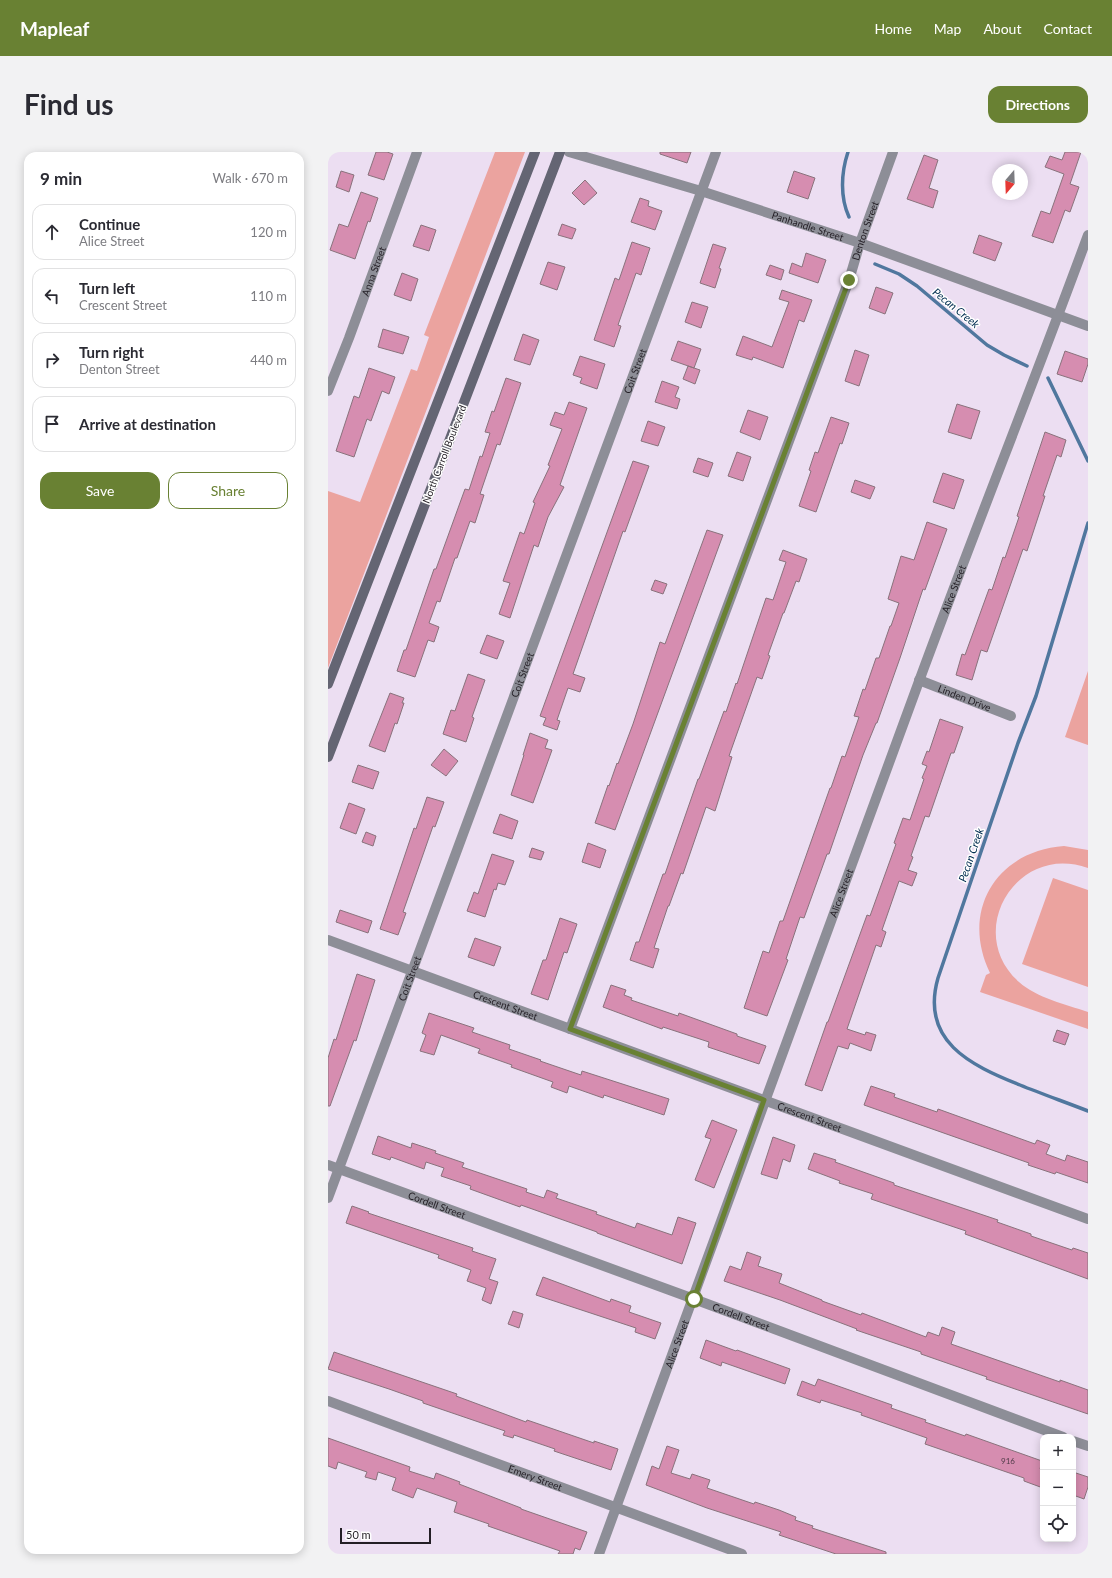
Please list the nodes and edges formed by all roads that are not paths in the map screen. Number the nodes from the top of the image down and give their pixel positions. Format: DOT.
graph roads {
  1 [pos="417,152"];
  2 [pos="535,152"];
  3 [pos="560,152"];
  4 [pos="569,152"];
  5 [pos="716,152"];
  6 [pos="893,152"];
  7 [pos="702,191"];
  8 [pos="1088,234"];
  9 [pos="860,243"];
  10 [pos="1058,315"];
  11 [pos="1088,326"];
  12 [pos="328,391"];
  13 [pos="919,680"];
  14 [pos="328,684"];
  15 [pos="1011,716"];
  16 [pos="328,757"];
  17 [pos="328,940"];
  18 [pos="412,970"];
  19 [pos="570,1029"];
  20 [pos="764,1100"];
  21 [pos="328,1166"];
  22 [pos="338,1170"];
  23 [pos="328,1198"];
  24 [pos="1088,1219"];
  25 [pos="694,1299"];
  26 [pos="328,1401"];
  27 [pos="1055,1434"];
  28 [pos="1076,1442"];
  29 [pos="1088,1446"];
  30 [pos="617,1508"];
  31 [pos="600,1554"];
  32 [pos="742,1554"];
  1 -- 12 [label="street, Anna Street"];
  2 -- 14 [label="main road"];
  3 -- 16 [label="main road, North Carroll Boulevard"];
  4 -- 7 [label="street, Panhandle Street"];
  5 -- 7 [label="street, Coit Street"];
  6 -- 9 [label="street, Denton Street"];
  7 -- 9 [label="street, Panhandle Street"];
  7 -- 18 [label="street, Coit Street"];
  8 -- 10 [label="street, Alice Street"];
  9 -- 10 [label="street, Panhandle Street"];
  9 -- 19 [label="street, Denton Street"];
  10 -- 11 [label="street, Panhandle Street"];
  10 -- 13 [label="street, Alice Street"];
  13 -- 15 [label="street, Linden Drive"];
  13 -- 20 [label="street, Alice Street"];
  17 -- 18 [label="street, Crescent Street"];
  18 -- 19 [label="street, Crescent Street"];
  18 -- 22 [label="street, Coit Street"];
  19 -- 20 [label="street, Crescent Street"];
  20 -- 24 [label="street, Crescent Street"];
  20 -- 25 [label="street, Alice Street"];
  21 -- 22 [label="street, Cordell Street"];
  22 -- 23 [label="street, Coit Street"];
  22 -- 25 [label="street, Cordell Street"];
  25 -- 27 [label="street, Cordell Street"];
  25 -- 30 [label="street, Alice Street"];
  26 -- 30 [label="street, Emery Street"];
  28 -- 29 [label="street"];
  30 -- 31 [label="street, Alice Street"];
  30 -- 32 [label="street, Emery Street"];
}
